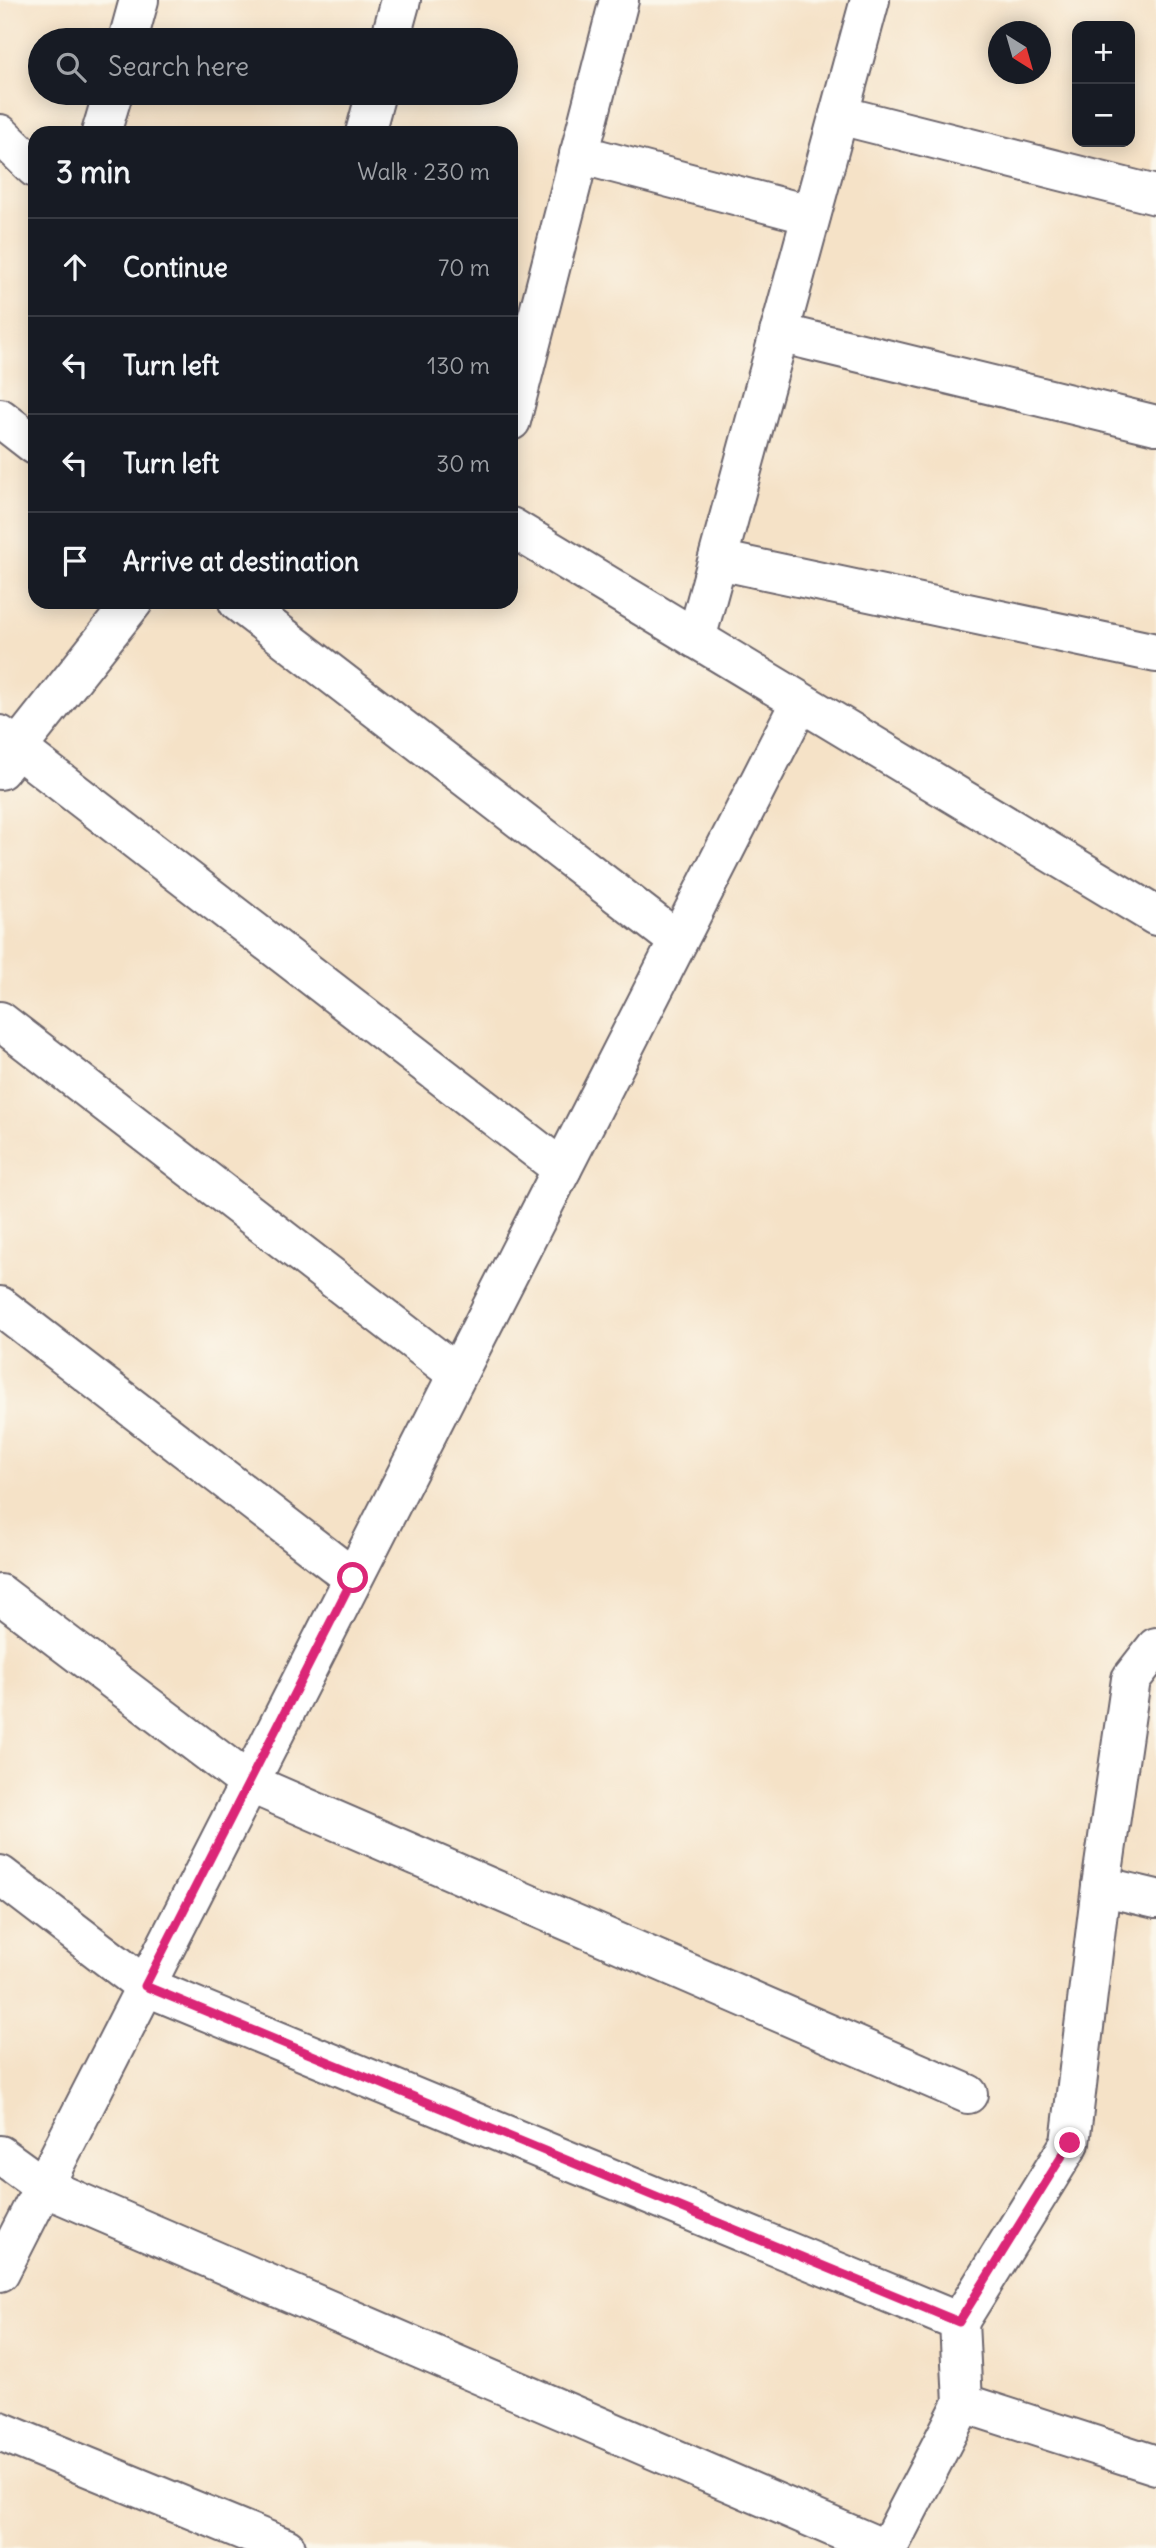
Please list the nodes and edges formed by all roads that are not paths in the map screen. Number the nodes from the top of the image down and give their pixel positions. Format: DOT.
graph roads {
  1 [pos="139,0"];
  2 [pos="401,0"];
  3 [pos="619,0"];
  4 [pos="870,0"];
  5 [pos="131,28"];
  6 [pos="393,28"];
  7 [pos="109,105"];
  8 [pos="373,105"];
  9 [pos="839,115"];
  10 [pos="103,126"];
  11 [pos="367,126"];
  12 [pos="0,134"];
  13 [pos="579,154"];
  14 [pos="28,161"];
  15 [pos="1156,195"];
  16 [pos="811,215"];
  17 [pos="779,332"];
  18 [pos="518,394"];
  19 [pos="0,418"];
  20 [pos="1156,425"];
  21 [pos="28,440"];
  22 [pos="518,531"];
  23 [pos="718,560"];
  24 [pos="127,609"];
  25 [pos="247,609"];
  26 [pos="696,639"];
  27 [pos="1156,653"];
  28 [pos="800,702"];
  29 [pos="6,751"];
  30 [pos="1156,916"];
  31 [pos="678,941"];
  32 [pos="0,1021"];
  33 [pos="562,1169"];
  34 [pos="0,1306"];
  35 [pos="457,1374"];
  36 [pos="353,1578"];
  37 [pos="0,1594"];
  38 [pos="1156,1647"];
  39 [pos="249,1783"];
  40 [pos="0,1875"];
  41 [pos="1101,1886"];
  42 [pos="1156,1899"];
  43 [pos="145,1986"];
  44 [pos="968,2094"];
  45 [pos="0,2155"];
  46 [pos="44,2187"];
  47 [pos="0,2272"];
  48 [pos="959,2322"];
  49 [pos="963,2403"];
  50 [pos="0,2431"];
  51 [pos="1156,2465"];
  52 [pos="286,2548"];
  53 [pos="882,2548"];
  54 [pos="888,2548"];
  1 -- 5 [label="street"];
  2 -- 6 [label="street"];
  3 -- 13 [label="street"];
  4 -- 9 [label="street"];
  7 -- 10 [label="street"];
  8 -- 11 [label="street"];
  9 -- 15 [label="street"];
  9 -- 16 [label="street"];
  12 -- 14 [label="street"];
  13 -- 16 [label="street"];
  13 -- 18 [label="street"];
  16 -- 17 [label="street"];
  17 -- 20 [label="street"];
  17 -- 23 [label="street"];
  19 -- 21 [label="street"];
  22 -- 26 [label="street"];
  23 -- 26 [label="street"];
  23 -- 27 [label="street"];
  24 -- 29 [label="street"];
  25 -- 31 [label="street"];
  26 -- 28 [label="street"];
  28 -- 30 [label="street"];
  28 -- 31 [label="street"];
  29 -- 33 [label="street"];
  31 -- 33 [label="street"];
  32 -- 35 [label="street"];
  33 -- 35 [label="street"];
  34 -- 36 [label="street"];
  35 -- 36 [label="street"];
  36 -- 39 [label="street"];
  37 -- 39 [label="street"];
  38 -- 41 [label="street"];
  39 -- 43 [label="street"];
  39 -- 44 [label="street"];
  40 -- 43 [label="street"];
  41 -- 42 [label="street"];
  41 -- 48 [label="street"];
  43 -- 46 [label="street"];
  43 -- 48 [label="street"];
  45 -- 46 [label="street"];
  46 -- 47 [label="street"];
  46 -- 53 [label="street"];
  48 -- 49 [label="street"];
  49 -- 51 [label="street"];
  49 -- 54 [label="street"];
  50 -- 52 [label="street"];
}
